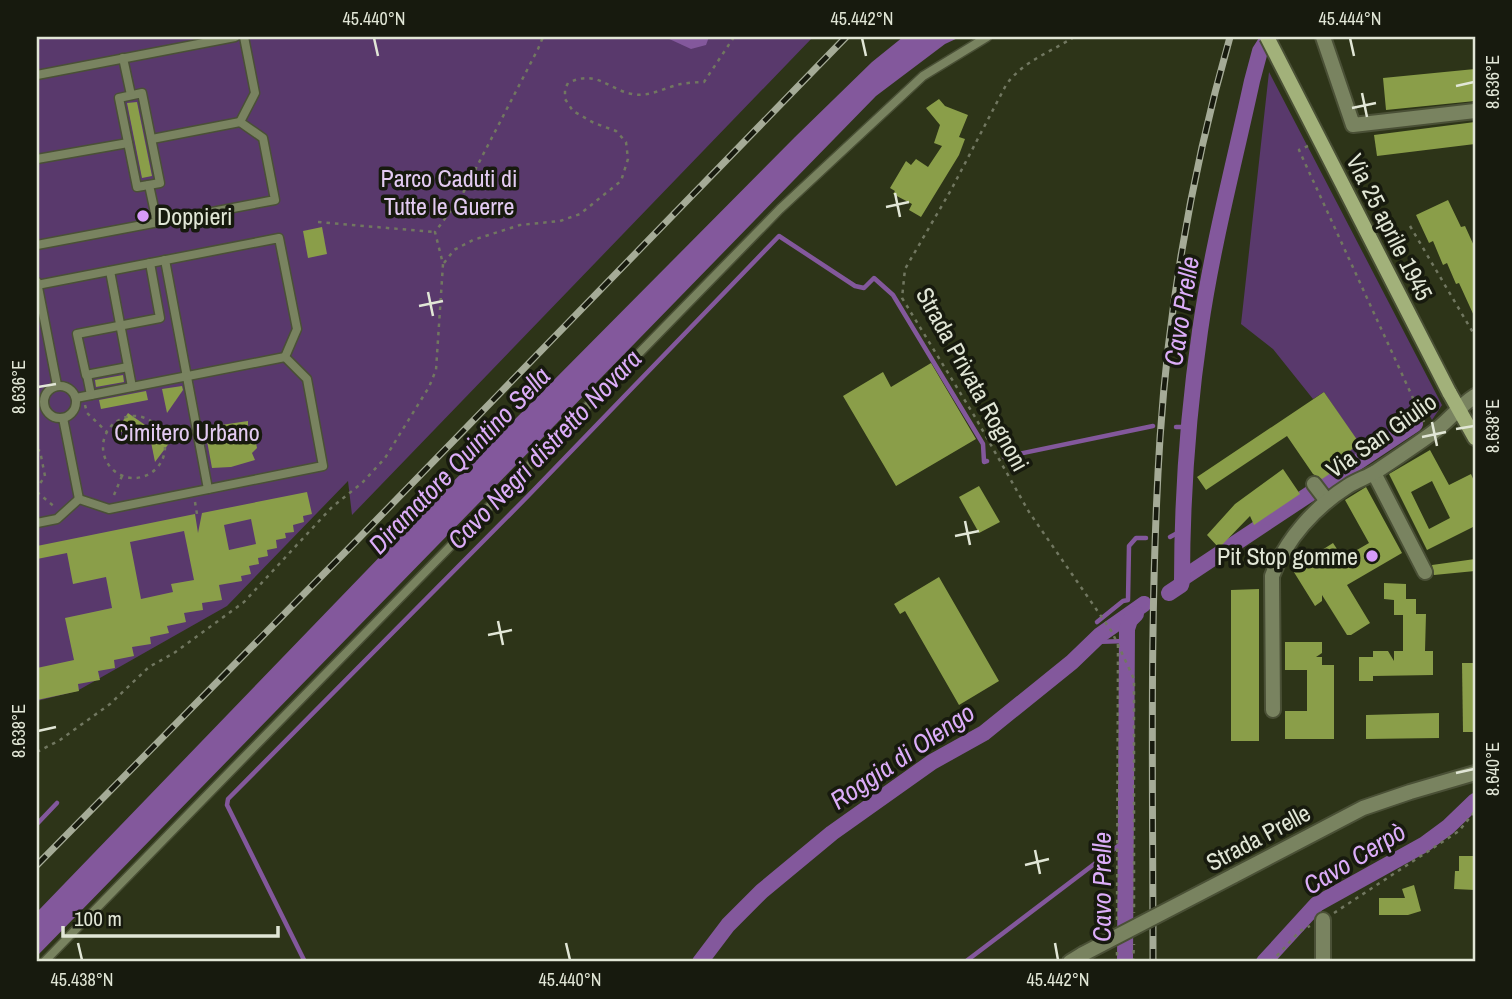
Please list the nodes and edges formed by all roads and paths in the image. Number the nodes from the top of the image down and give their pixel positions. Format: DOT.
graph roads {
  1 [pos="235,37"];
  2 [pos="244,37"];
  3 [pos="542,37"];
  4 [pos="734,37"];
  5 [pos="987,37"];
  6 [pos="1074,37"];
  7 [pos="1267,37"];
  8 [pos="1323,37"];
  9 [pos="123,58"];
  10 [pos="37,75"];
  11 [pos="131,95"];
  12 [pos="1475,111"];
  13 [pos="240,122"];
  14 [pos="152,139"];
  15 [pos="128,142"];
  16 [pos="1310,145"];
  17 [pos="37,159"];
  18 [pos="149,185"];
  19 [pos="158,222"];
  20 [pos="318,222"];
  21 [pos="1410,226"];
  22 [pos="435,232"];
  23 [pos="37,245"];
  24 [pos="165,260"];
  25 [pos="150,263"];
  26 [pos="443,264"];
  27 [pos="110,271"];
  28 [pos="37,284"];
  29 [pos="120,326"];
  30 [pos="1475,336"];
  31 [pos="285,357"];
  32 [pos="128,367"];
  33 [pos="87,375"];
  34 [pos="187,376"];
  35 [pos="57,385"];
  36 [pos="132,387"];
  37 [pos="1475,396"];
  38 [pos="84,397"];
  39 [pos="40,404"];
  40 [pos="1458,407"];
  41 [pos="63,418"];
  42 [pos="107,432"];
  43 [pos="1431,434"];
  44 [pos="1475,438"];
  45 [pos="37,449"];
  46 [pos="1374,473"];
  47 [pos="122,476"];
  48 [pos="208,489"];
  49 [pos="37,490"];
  50 [pos="79,499"];
  51 [pos="109,509"];
  52 [pos="63,514"];
  53 [pos="37,523"];
  54 [pos="1425,572"];
  55 [pos="1118,642"];
  56 [pos="1273,710"];
  57 [pos="37,752"];
  58 [pos="1475,773"];
  59 [pos="1475,811"];
  60 [pos="1323,920"];
  61 [pos="1117,922"];
  62 [pos="1134,922"];
  63 [pos="1134,935"];
  64 [pos="1117,949"];
  65 [pos="1077,958"];
  66 [pos="44,962"];
  67 [pos="1117,962"];
  68 [pos="1133,962"];
  69 [pos="1271,962"];
  70 [pos="1323,962"];
  1 -- 9 [label="lane"];
  2 -- 13 [label="lane"];
  3 -- 22 [label="path"];
  4 -- 26 [label="path"];
  5 -- 66 [label="lane"];
  6 -- 55 [label="path, Strada Privata Rognoni"];
  7 -- 40 [label="street, Via 25 aprile 1945, bridge"];
  8 -- 12 [label="street"];
  9 -- 10 [label="lane"];
  9 -- 11 [label="lane"];
  11 -- 14 [label="lane"];
  11 -- 15 [label="lane"];
  13 -- 14 [label="lane"];
  13 -- 19 [label="lane"];
  14 -- 18 [label="lane"];
  15 -- 17 [label="lane"];
  15 -- 18 [label="lane"];
  16 -- 43 [label="path"];
  18 -- 19 [label="lane"];
  19 -- 23 [label="lane"];
  20 -- 22 [label="path"];
  21 -- 30 [label="path"];
  22 -- 26 [label="path"];
  24 -- 25 [label="lane"];
  24 -- 31 [label="lane"];
  24 -- 34 [label="lane"];
  25 -- 27 [label="lane"];
  25 -- 29 [label="lane"];
  26 -- 57 [label="path"];
  27 -- 28 [label="lane"];
  27 -- 29 [label="lane"];
  28 -- 35 [label="lane"];
  29 -- 32 [label="lane"];
  29 -- 33 [label="lane"];
  31 -- 34 [label="lane"];
  31 -- 48 [label="lane"];
  32 -- 33 [label="lane"];
  32 -- 36 [label="lane"];
  33 -- 38 [label="lane"];
  34 -- 36 [label="lane"];
  34 -- 48 [label="lane"];
  35 -- 38 [label="lane"];
  35 -- 39 [label="lane"];
  36 -- 38 [label="lane"];
  37 -- 40 [label="street, Via San Giulio"];
  38 -- 41 [label="lane"];
  38 -- 42 [label="path"];
  39 -- 41 [label="lane"];
  40 -- 43 [label="street, Via San Giulio"];
  40 -- 44 [label="street, Via 25 aprile 1945"];
  41 -- 50 [label="lane"];
  42 -- 47 [label="path"];
  42 -- 47 [label="path"];
  43 -- 46 [label="street, Via San Giulio"];
  45 -- 49 [label="path"];
  46 -- 54 [label="street"];
  46 -- 56 [label="street, Via San Giulio"];
  47 -- 51 [label="path"];
  48 -- 51 [label="lane"];
  49 -- 52 [label="path"];
  50 -- 51 [label="lane"];
  50 -- 52 [label="lane"];
  52 -- 53 [label="lane"];
  55 -- 61 [label="path, Strada Privata Rognoni"];
  55 -- 62 [label="path, Strada Privata Rognoni"];
  58 -- 65 [label="street, Strada Prelle, bridge"];
  59 -- 60 [label="path"];
  60 -- 69 [label="path"];
  60 -- 70 [label="street"];
  63 -- 68 [label="path"];
  64 -- 67 [label="path"];
}
